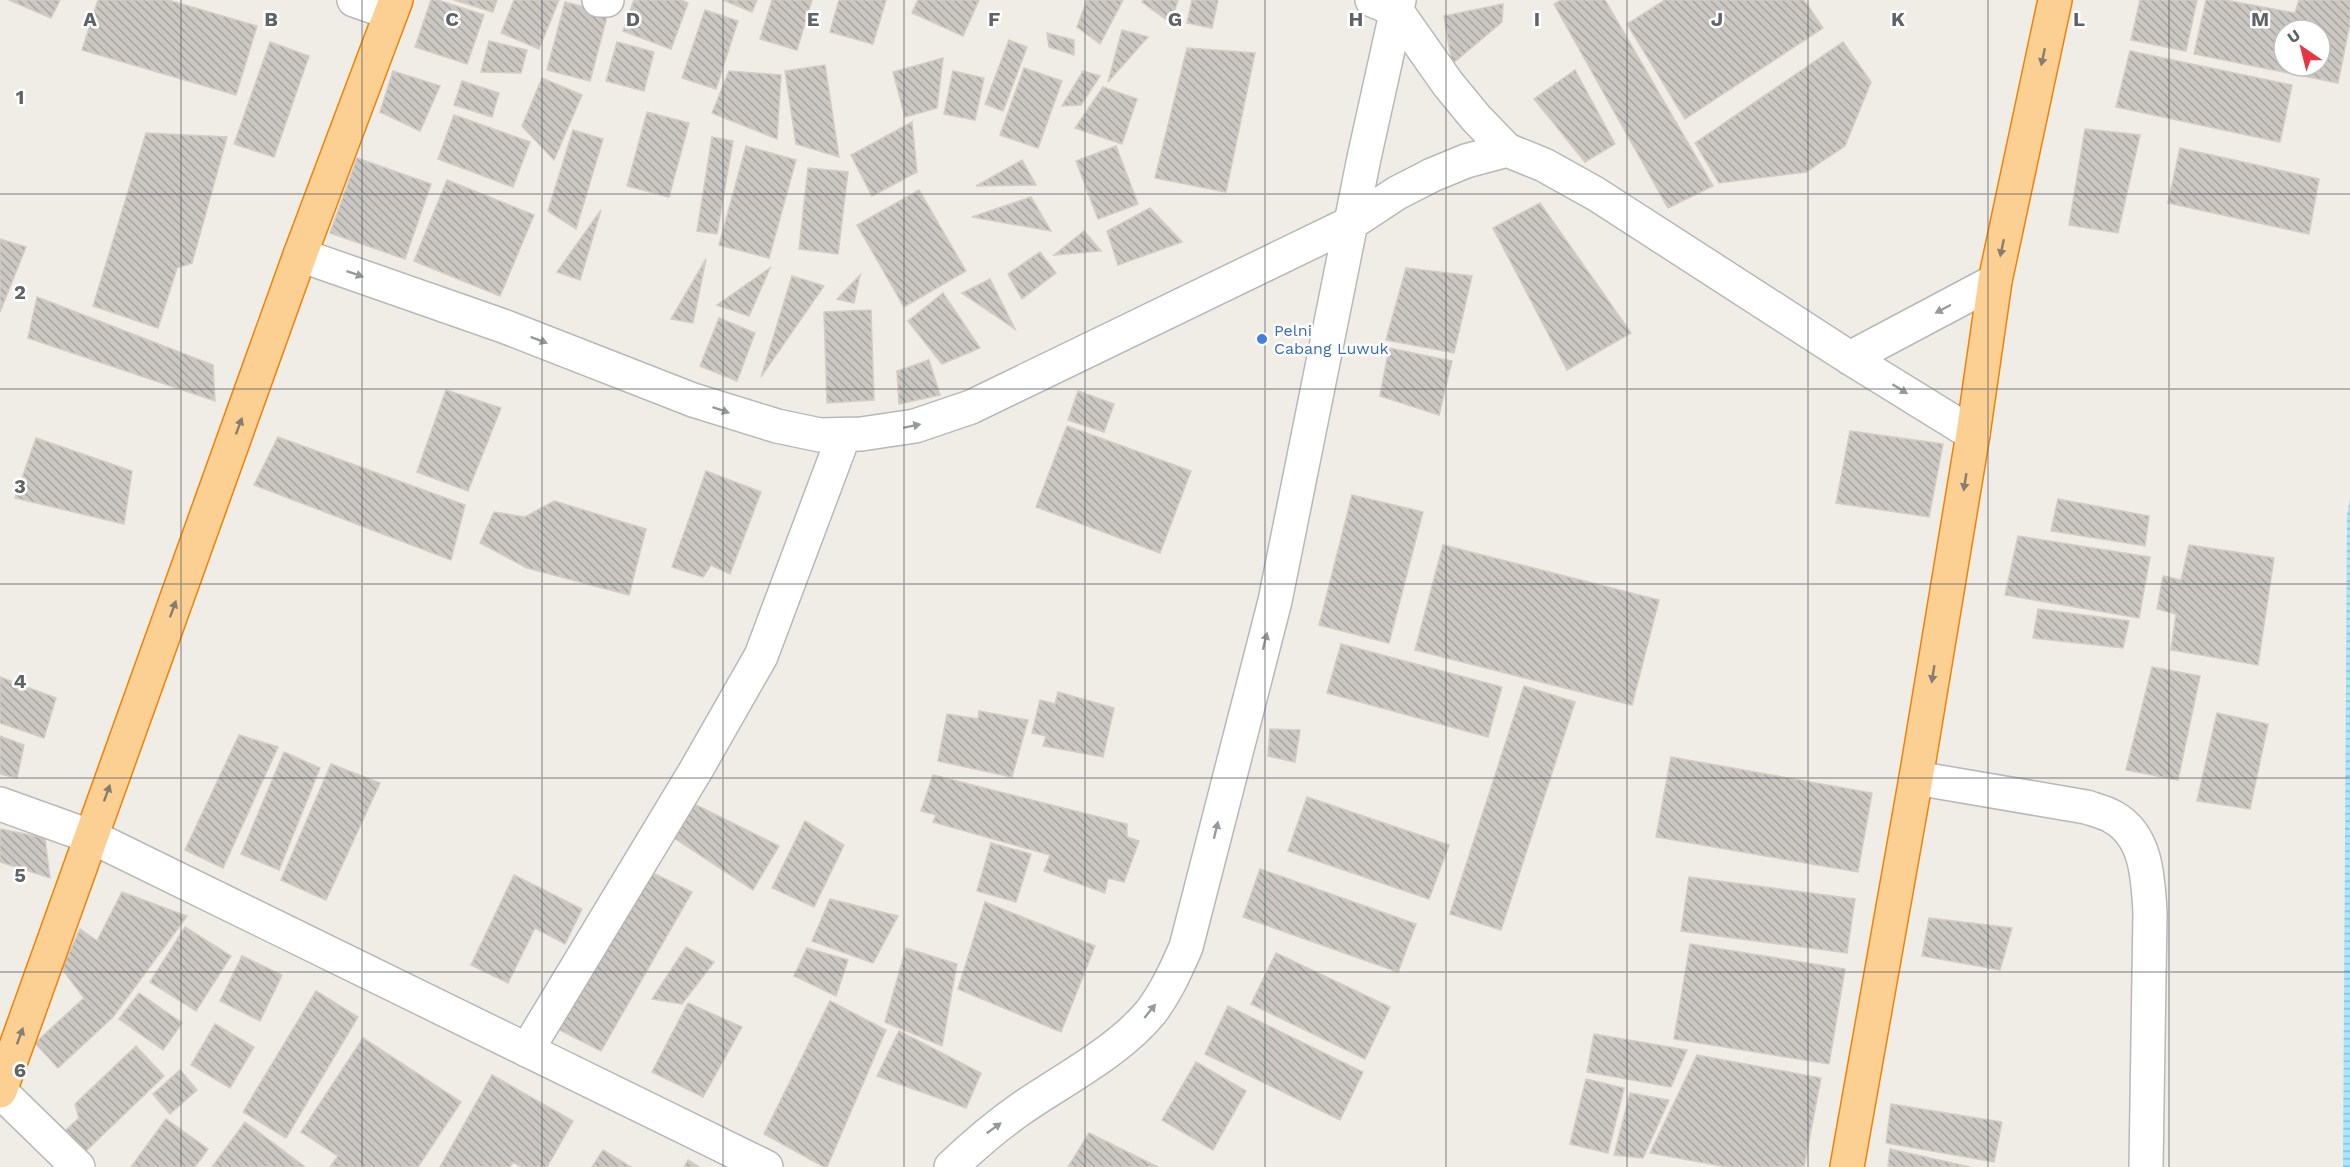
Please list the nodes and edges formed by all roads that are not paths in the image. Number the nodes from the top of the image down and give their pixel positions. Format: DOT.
graph roads {
  1 [pos="354,0"];
  2 [pos="599,0"];
  3 [pos="607,0"];
  4 [pos="2055,0"];
  5 [pos="1389,3"];
  6 [pos="393,7"];
  7 [pos="1507,150"];
  8 [pos="1353,222"];
  9 [pos="300,255"];
  10 [pos="1995,281"];
  11 [pos="1850,358"];
  12 [pos="1973,434"];
  13 [pos="844,435"];
  14 [pos="1916,778"];
  15 [pos="0,804"];
  16 [pos="92,837"];
  17 [pos="527,1050"];
  18 [pos="0,1091"];
  19 [pos="78,1167"];
  20 [pos="766,1167"];
  21 [pos="951,1167"];
  22 [pos="1847,1167"];
  23 [pos="2146,1167"];
  1 -- 6 [label="street"];
  2 -- 3 [label="street"];
  4 -- 10 [label="highway, one-way"];
  5 -- 7 [label="street"];
  5 -- 8 [label="street"];
  6 -- 9 [label="highway"];
  7 -- 8 [label="street"];
  7 -- 11 [label="street"];
  13 -- 8 [label="street, one-way"];
  21 -- 8 [label="street, one-way"];
  9 -- 13 [label="street, one-way"];
  16 -- 9 [label="highway, one-way"];
  10 -- 11 [label="street, one-way"];
  10 -- 12 [label="highway"];
  11 -- 12 [label="street, one-way"];
  12 -- 14 [label="highway, one-way"];
  13 -- 17 [label="street"];
  14 -- 22 [label="highway"];
  14 -- 23 [label="street"];
  15 -- 16 [label="street"];
  16 -- 17 [label="street"];
  18 -- 16 [label="highway, one-way"];
  17 -- 20 [label="street"];
  18 -- 19 [label="street"];
}
